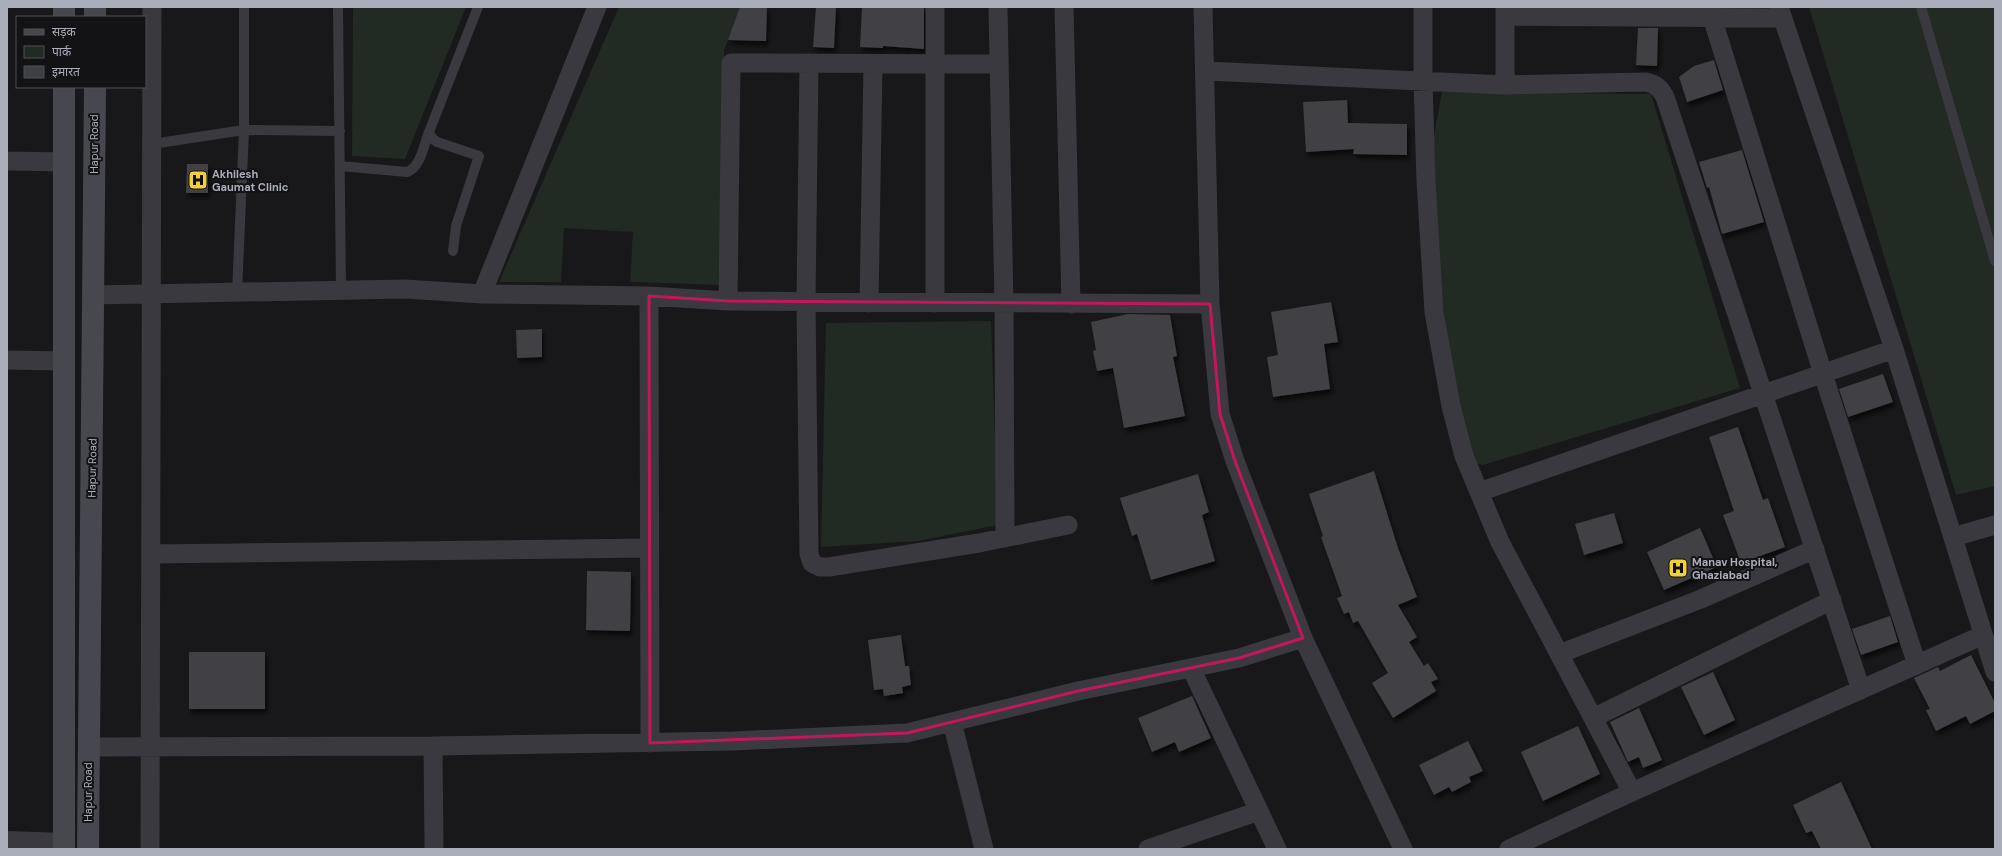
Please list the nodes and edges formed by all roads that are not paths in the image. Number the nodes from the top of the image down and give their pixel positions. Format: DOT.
graph roads {
  1 [pos="152,7"];
  2 [pos="244,7"];
  3 [pos="338,7"];
  4 [pos="478,7"];
  5 [pos="597,7"];
  6 [pos="935,7"];
  7 [pos="998,7"];
  8 [pos="1064,7"];
  9 [pos="1203,7"];
  10 [pos="1424,7"];
  11 [pos="1921,7"];
  12 [pos="1504,11"];
  13 [pos="1781,12"];
  14 [pos="1712,17"];
  15 [pos="809,63"];
  16 [pos="873,64"];
  17 [pos="936,64"];
  18 [pos="1000,64"];
  19 [pos="1206,71"];
  20 [pos="1423,81"];
  21 [pos="1505,85"];
  22 [pos="64,88"];
  23 [pos="95,88"];
  24 [pos="244,130"];
  25 [pos="340,131"];
  26 [pos="429,132"];
  27 [pos="152,144"];
  28 [pos="7,160"];
  29 [pos="64,162"];
  30 [pos="340,166"];
  31 [pos="453,251"];
  32 [pos="1995,261"];
  33 [pos="341,290"];
  34 [pos="237,293"];
  35 [pos="482,294"];
  36 [pos="93,295"];
  37 [pos="151,295"];
  38 [pos="649,296"];
  39 [pos="728,301"];
  40 [pos="806,302"];
  41 [pos="869,303"];
  42 [pos="935,303"];
  43 [pos="1004,304"];
  44 [pos="1071,304"];
  45 [pos="1210,304"];
  46 [pos="1894,349"];
  47 [pos="7,360"];
  48 [pos="64,361"];
  49 [pos="1823,374"];
  50 [pos="1763,395"];
  51 [pos="1479,492"];
  52 [pos="1068,525"];
  53 [pos="1995,525"];
  54 [pos="1953,537"];
  55 [pos="1005,538"];
  56 [pos="649,548"];
  57 [pos="1815,549"];
  58 [pos="150,554"];
  59 [pos="1832,600"];
  60 [pos="1983,635"];
  61 [pos="1303,638"];
  62 [pos="1559,654"];
  63 [pos="1917,665"];
  64 [pos="1191,668"];
  65 [pos="1995,672"];
  66 [pos="1861,690"];
  67 [pos="1593,718"];
  68 [pos="952,722"];
  69 [pos="650,743"];
  70 [pos="150,745"];
  71 [pos="433,746"];
  72 [pos="89,747"];
  73 [pos="1632,792"];
  74 [pos="1259,810"];
  75 [pos="7,842"];
  76 [pos="54,846"];
  77 [pos="88,849"];
  78 [pos="150,849"];
  79 [pos="434,849"];
  80 [pos="984,849"];
  81 [pos="1148,849"];
  82 [pos="1277,849"];
  83 [pos="1403,849"];
  84 [pos="1509,849"];
  1 -- 27 [label="street"];
  2 -- 24 [label="lane"];
  3 -- 25 [label="lane"];
  4 -- 26 [label="lane"];
  5 -- 35 [label="street"];
  6 -- 17 [label="street"];
  7 -- 18 [label="street"];
  8 -- 44 [label="street"];
  9 -- 19 [label="street"];
  10 -- 20 [label="street"];
  11 -- 32 [label="lane"];
  12 -- 14 [label="street"];
  12 -- 21 [label="street"];
  13 -- 14 [label="street"];
  13 -- 46 [label="street"];
  14 -- 49 [label="street"];
  15 -- 16 [label="street"];
  15 -- 39 [label="street"];
  15 -- 40 [label="street"];
  16 -- 17 [label="street"];
  16 -- 41 [label="street"];
  17 -- 18 [label="street"];
  17 -- 42 [label="street"];
  18 -- 43 [label="street"];
  19 -- 20 [label="street"];
  19 -- 45 [label="street"];
  20 -- 21 [label="street"];
  20 -- 51 [label="street"];
  21 -- 50 [label="street"];
  22 -- 29 [label="main road"];
  23 -- 36 [label="main road, Hapur Road"];
  24 -- 25 [label="lane"];
  24 -- 27 [label="lane"];
  24 -- 34 [label="lane"];
  25 -- 30 [label="lane"];
  26 -- 30 [label="lane"];
  26 -- 31 [label="lane"];
  27 -- 37 [label="street"];
  28 -- 29 [label="street"];
  29 -- 48 [label="main road"];
  30 -- 33 [label="lane"];
  33 -- 34 [label="street"];
  33 -- 35 [label="street"];
  34 -- 37 [label="street"];
  35 -- 38 [label="street"];
  36 -- 37 [label="street"];
  36 -- 72 [label="main road, Hapur Road"];
  37 -- 58 [label="street"];
  38 -- 39 [label="street"];
  38 -- 56 [label="street"];
  39 -- 40 [label="street"];
  40 -- 41 [label="street"];
  40 -- 55 [label="street"];
  41 -- 42 [label="street"];
  42 -- 43 [label="street"];
  43 -- 44 [label="street"];
  43 -- 55 [label="street"];
  44 -- 45 [label="street"];
  45 -- 61 [label="street"];
  46 -- 49 [label="street"];
  46 -- 54 [label="street"];
  47 -- 48 [label="street"];
  48 -- 76 [label="main road"];
  49 -- 50 [label="street"];
  49 -- 63 [label="street"];
  50 -- 51 [label="street"];
  50 -- 57 [label="street"];
  51 -- 62 [label="street"];
  52 -- 55 [label="street"];
  53 -- 54 [label="street"];
  54 -- 60 [label="street"];
  56 -- 58 [label="street"];
  56 -- 69 [label="street"];
  57 -- 59 [label="street"];
  57 -- 62 [label="street"];
  58 -- 70 [label="street"];
  59 -- 66 [label="street"];
  59 -- 67 [label="street"];
  60 -- 63 [label="street"];
  60 -- 65 [label="street"];
  61 -- 64 [label="street"];
  61 -- 83 [label="street"];
  62 -- 67 [label="street"];
  63 -- 66 [label="street"];
  64 -- 68 [label="street"];
  64 -- 74 [label="street"];
  66 -- 73 [label="street"];
  67 -- 73 [label="street"];
  68 -- 69 [label="street"];
  68 -- 80 [label="street"];
  69 -- 71 [label="street"];
  70 -- 71 [label="street"];
  70 -- 72 [label="street"];
  70 -- 78 [label="street"];
  71 -- 79 [label="street"];
  72 -- 77 [label="main road, Hapur Road"];
  73 -- 84 [label="street"];
  74 -- 81 [label="street"];
  74 -- 82 [label="street"];
  75 -- 76 [label="street"];
}
